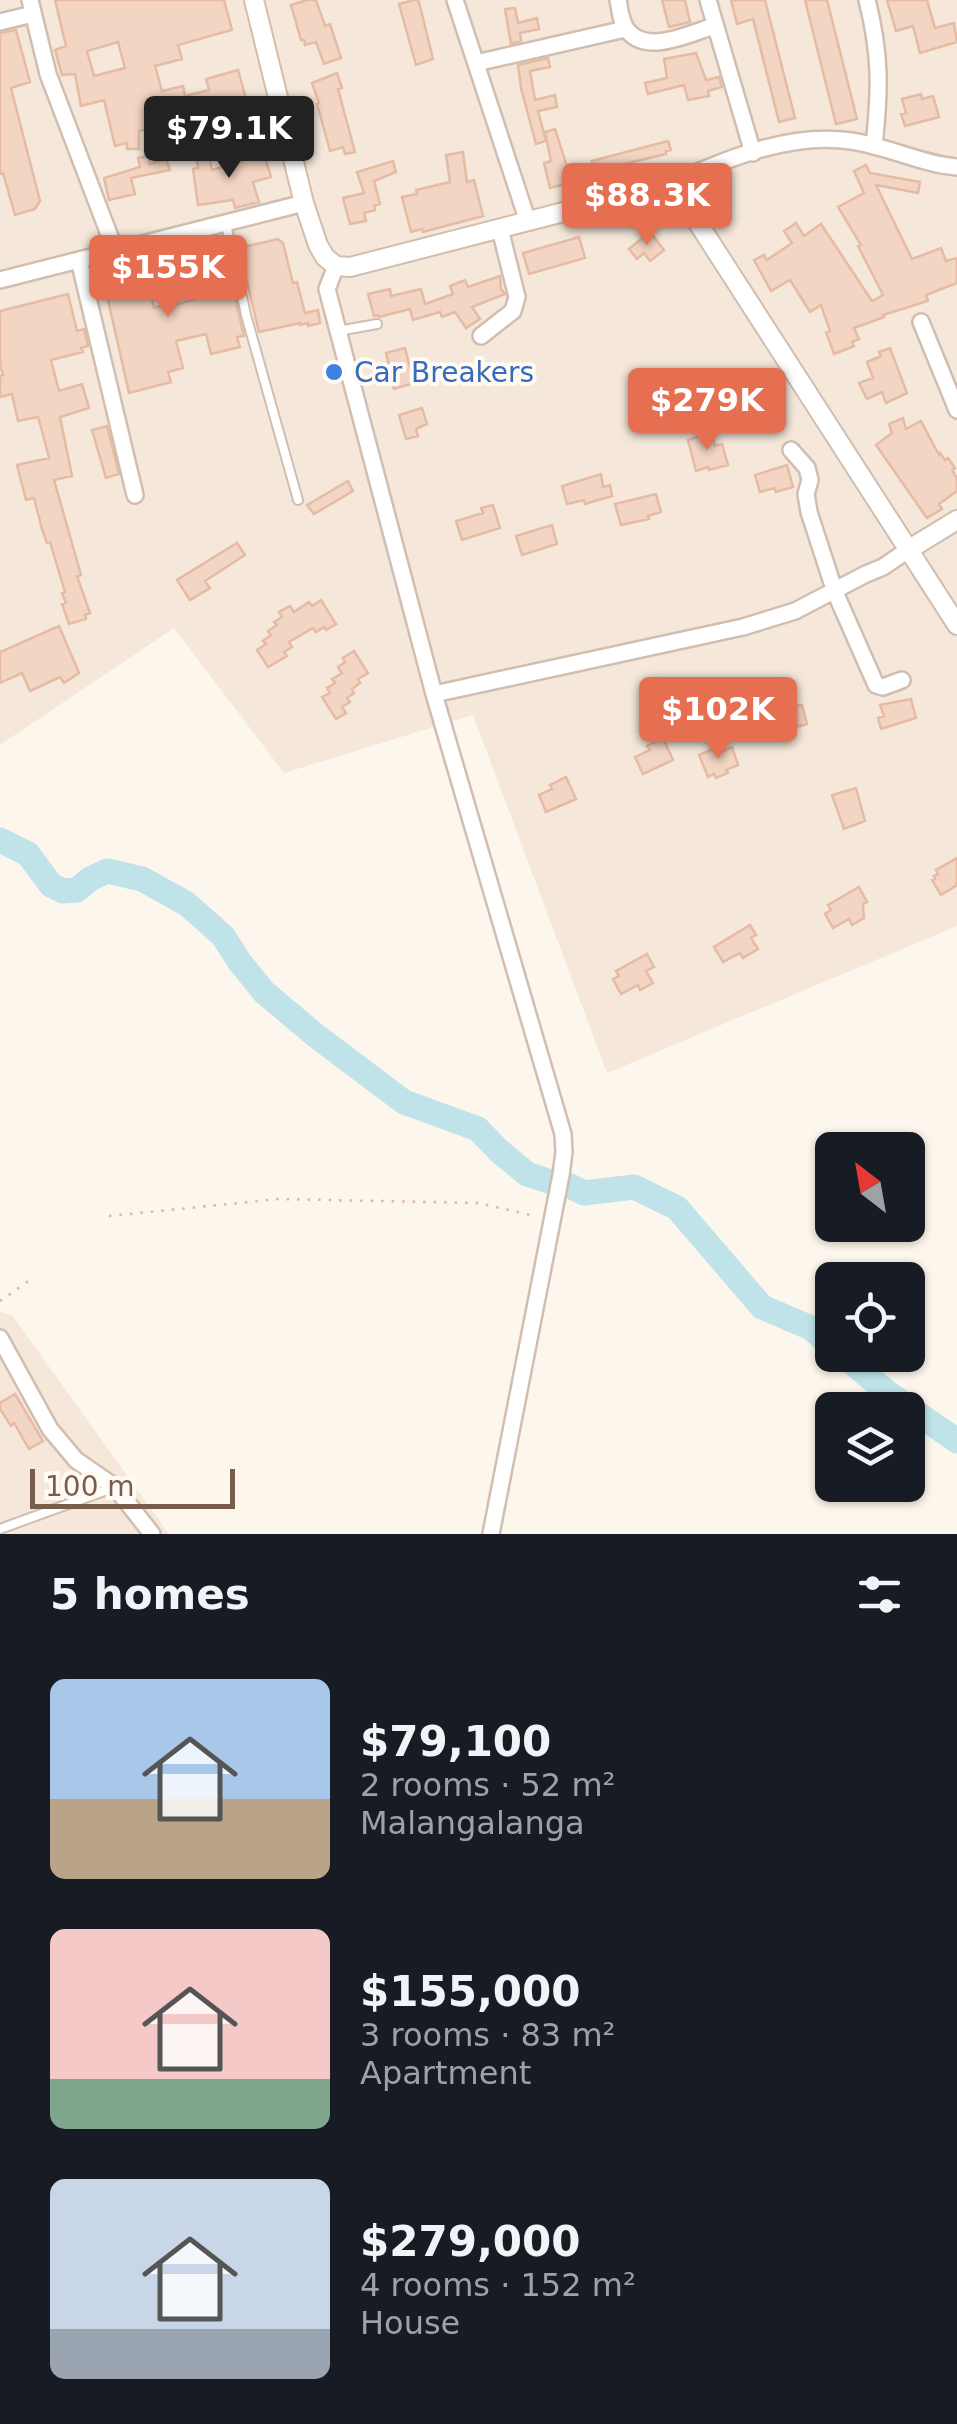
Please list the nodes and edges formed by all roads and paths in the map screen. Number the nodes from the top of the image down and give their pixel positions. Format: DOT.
graph roads {
  1 [pos="254,0"];
  2 [pos="454,0"];
  3 [pos="618,0"];
  4 [pos="708,0"];
  5 [pos="867,0"];
  6 [pos="32,7"];
  7 [pos="0,22"];
  8 [pos="714,26"];
  9 [pos="625,29"];
  10 [pos="476,63"];
  11 [pos="874,146"];
  12 [pos="753,152"];
  13 [pos="957,167"];
  14 [pos="656,190"];
  15 [pos="304,202"];
  16 [pos="226,222"];
  17 [pos="528,222"];
  18 [pos="500,228"];
  19 [pos="116,250"];
  20 [pos="78,260"];
  21 [pos="336,266"];
  22 [pos="0,280"];
  23 [pos="920,322"];
  24 [pos="378,324"];
  25 [pos="338,331"];
  26 [pos="481,336"];
  27 [pos="957,410"];
  28 [pos="791,450"];
  29 [pos="135,496"];
  30 [pos="298,500"];
  31 [pos="957,520"];
  32 [pos="908,550"];
  33 [pos="835,592"];
  34 [pos="957,625"];
  35 [pos="902,680"];
  36 [pos="434,694"];
  37 [pos="109,1216"];
  38 [pos="552,1220"];
  39 [pos="34,1276"];
  40 [pos="0,1301"];
  41 [pos="0,1338"];
  42 [pos="115,1487"];
  43 [pos="0,1529"];
  44 [pos="152,1534"];
  45 [pos="491,1534"];
  1 -- 15 [label="street"];
  2 -- 10 [label="street"];
  3 -- 9 [label="street"];
  4 -- 8 [label="street"];
  5 -- 11 [label="street"];
  6 -- 7 [label="street"];
  6 -- 19 [label="street"];
  8 -- 9 [label="street"];
  8 -- 12 [label="street"];
  9 -- 10 [label="street"];
  10 -- 17 [label="street"];
  11 -- 12 [label="street"];
  11 -- 13 [label="street"];
  12 -- 14 [label="street"];
  14 -- 17 [label="street"];
  14 -- 32 [label="street"];
  15 -- 16 [label="street"];
  15 -- 21 [label="street"];
  16 -- 19 [label="street"];
  16 -- 30 [label="lane"];
  17 -- 18 [label="street"];
  18 -- 21 [label="street"];
  18 -- 26 [label="street"];
  19 -- 20 [label="street"];
  20 -- 22 [label="street"];
  20 -- 29 [label="street"];
  21 -- 25 [label="street"];
  23 -- 27 [label="street"];
  24 -- 25 [label="lane"];
  25 -- 36 [label="street"];
  28 -- 33 [label="street"];
  31 -- 32 [label="street"];
  32 -- 33 [label="street"];
  32 -- 34 [label="street"];
  33 -- 35 [label="street"];
  33 -- 36 [label="street"];
  36 -- 38 [label="street"];
  37 -- 38 [label="path"];
  38 -- 45 [label="street"];
  39 -- 40 [label="path"];
  41 -- 42 [label="street"];
  42 -- 43 [label="lane"];
  42 -- 44 [label="street"];
}
